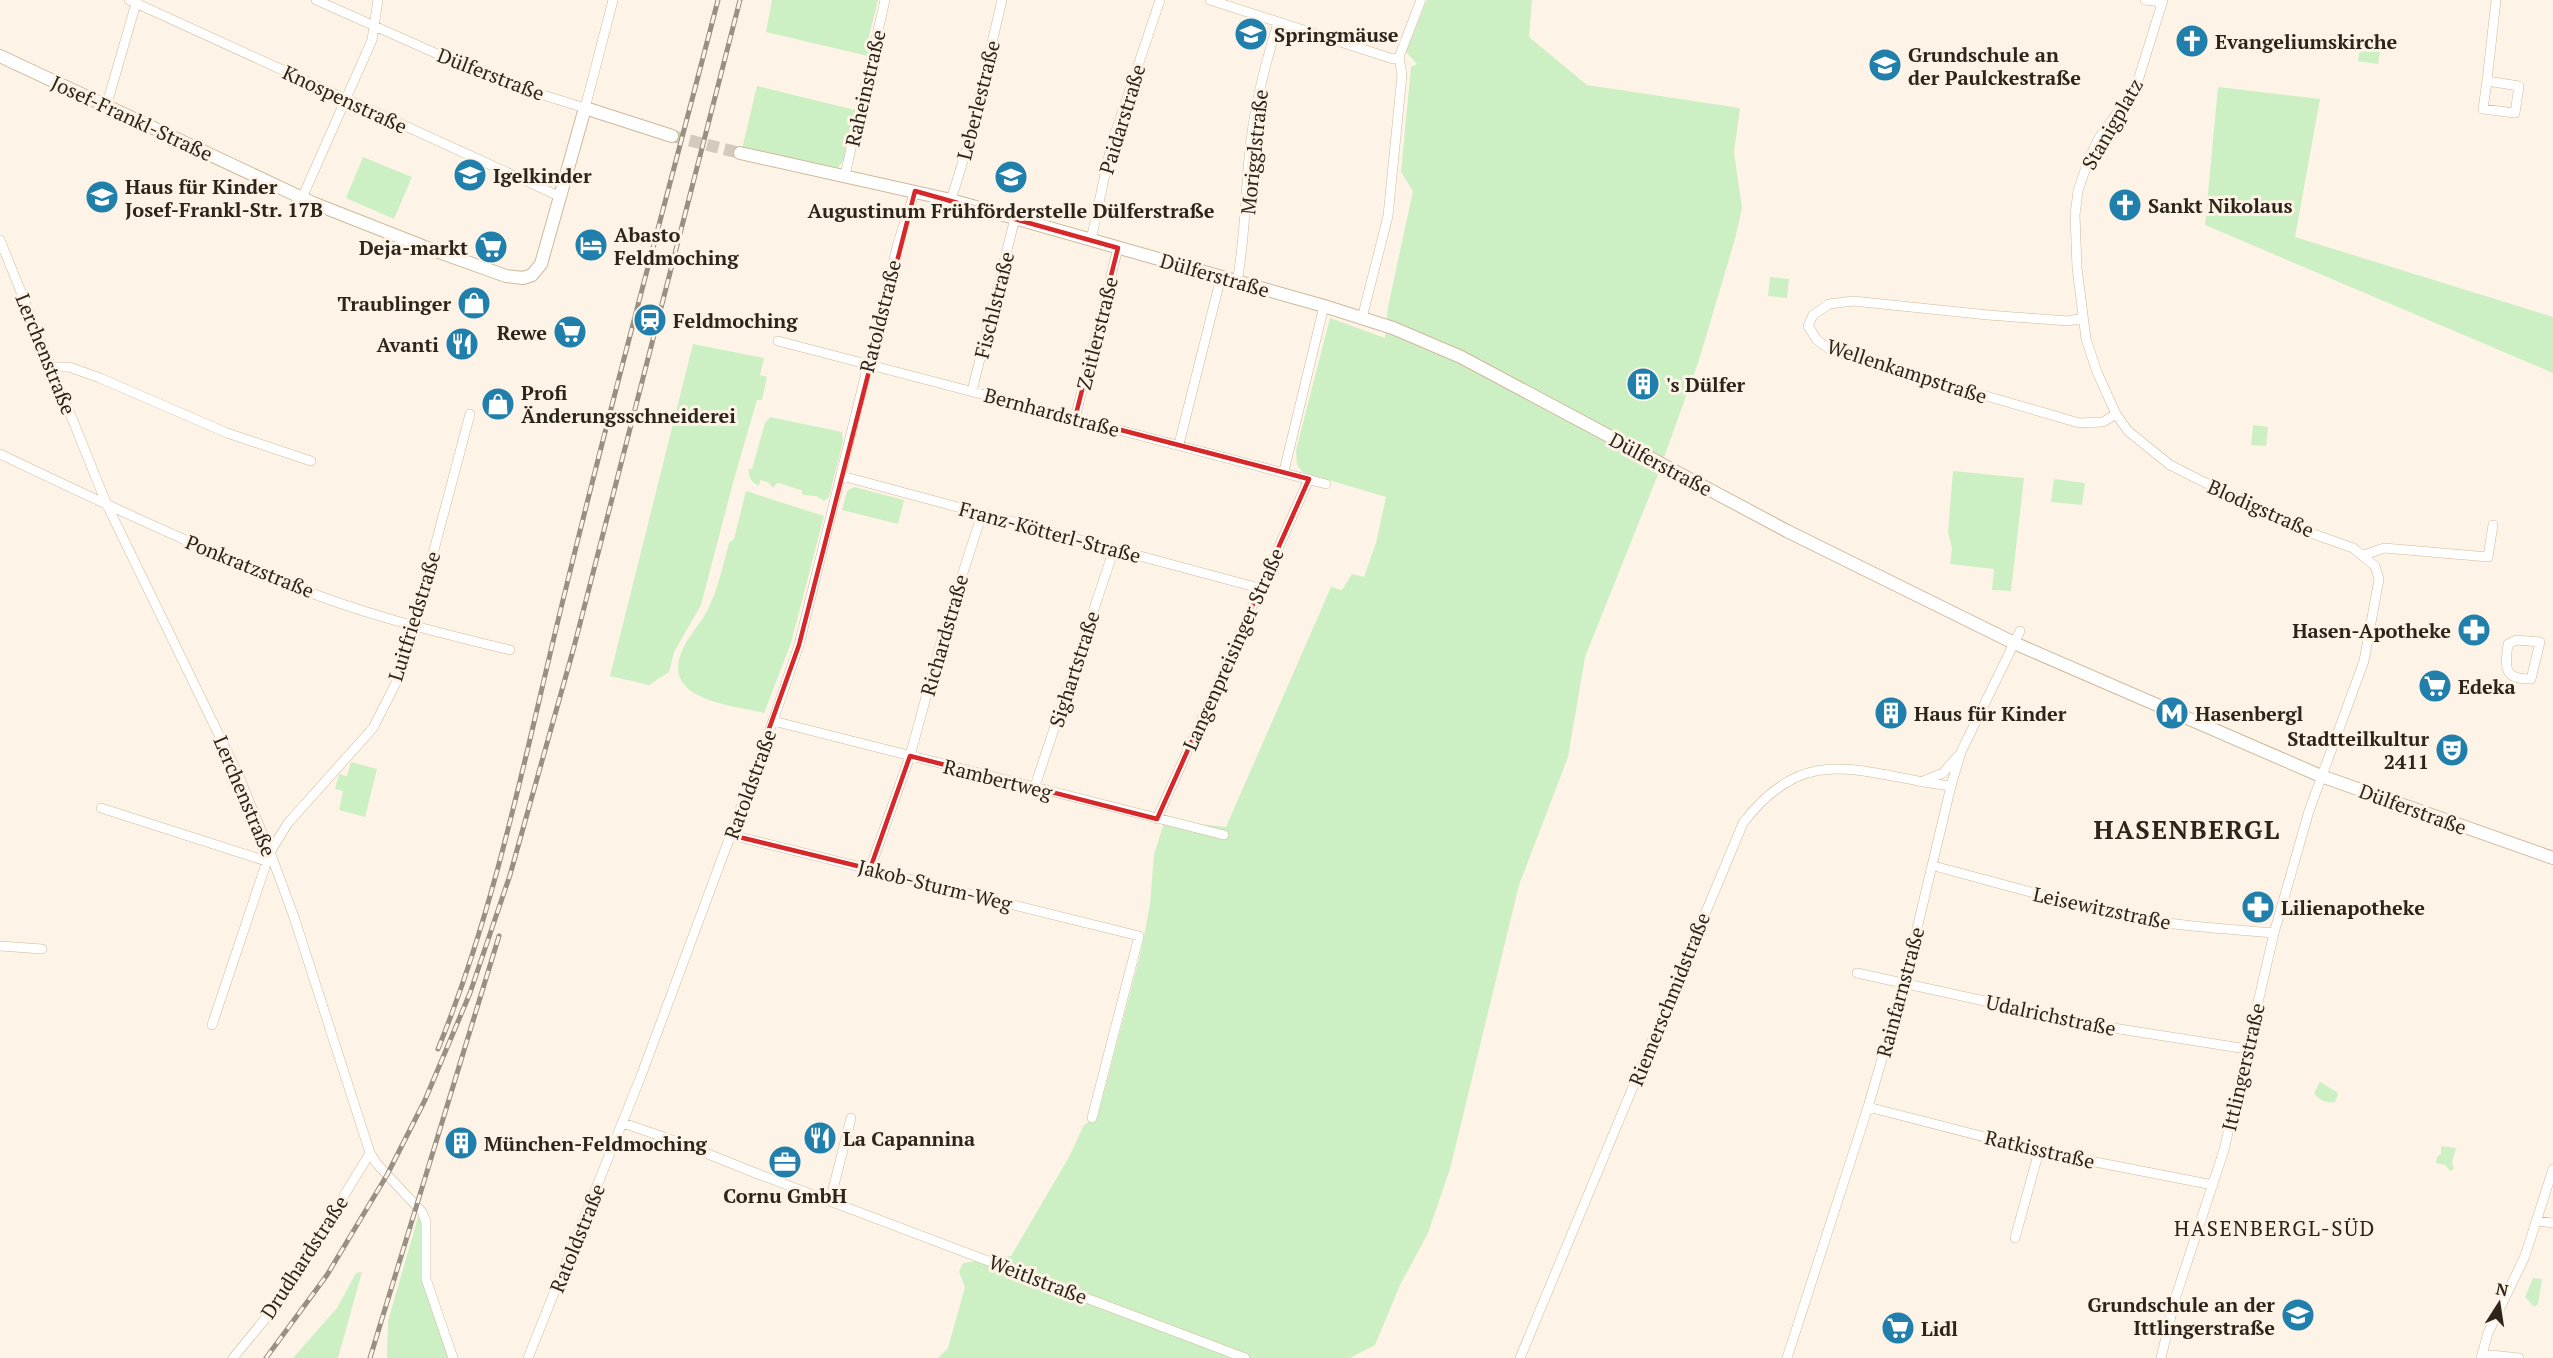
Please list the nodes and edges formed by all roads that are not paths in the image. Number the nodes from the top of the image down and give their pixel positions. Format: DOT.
graph roads {
  1 [pos="316,0"];
  2 [pos="378,0"];
  3 [pos="613,0"];
  4 [pos="885,0"];
  5 [pos="1002,0"];
  6 [pos="1160,0"];
  7 [pos="1210,0"];
  8 [pos="1421,0"];
  9 [pos="2145,0"];
  10 [pos="2496,0"];
  11 [pos="134,1"];
  12 [pos="2162,1"];
  13 [pos="1278,23"];
  14 [pos="374,27"];
  15 [pos="0,56"];
  16 [pos="1399,57"];
  17 [pos="2487,81"];
  18 [pos="345,100"];
  19 [pos="106,107"];
  20 [pos="585,108"];
  21 [pos="672,136"];
  22 [pos="740,153"];
  23 [pos="845,175"];
  24 [pos="915,191"];
  25 [pos="561,197"];
  26 [pos="302,198"];
  27 [pos="951,200"];
  28 [pos="1015,218"];
  29 [pos="0,240"];
  30 [pos="1091,240"];
  31 [pos="1118,248"];
  32 [pos="2076,248"];
  33 [pos="1221,278"];
  34 [pos="1237,282"];
  35 [pos="1324,306"];
  36 [pos="1362,318"];
  37 [pos="2083,318"];
  38 [pos="778,341"];
  39 [pos="868,365"];
  40 [pos="51,367"];
  41 [pos="972,391"];
  42 [pos="470,414"];
  43 [pos="2116,414"];
  44 [pos="1075,418"];
  45 [pos="1179,444"];
  46 [pos="0,454"];
  47 [pos="311,461"];
  48 [pos="1284,471"];
  49 [pos="842,476"];
  50 [pos="1309,479"];
  51 [pos="1326,484"];
  52 [pos="106,505"];
  53 [pos="982,514"];
  54 [pos="2493,525"];
  55 [pos="1114,549"];
  56 [pos="2364,555"];
  57 [pos="1259,588"];
  58 [pos="415,626"];
  59 [pos="2020,631"];
  60 [pos="2014,643"];
  61 [pos="2508,644"];
  62 [pos="510,650"];
  63 [pos="773,721"];
  64 [pos="1961,752"];
  65 [pos="910,756"];
  66 [pos="2321,776"];
  67 [pos="1919,782"];
  68 [pos="1951,786"];
  69 [pos="1034,789"];
  70 [pos="101,807"];
  71 [pos="1157,819"];
  72 [pos="731,835"];
  73 [pos="1224,835"];
  74 [pos="268,856"];
  75 [pos="2553,858"];
  76 [pos="1934,866"];
  77 [pos="870,869"];
  78 [pos="2274,933"];
  79 [pos="0,946"];
  80 [pos="42,949"];
  81 [pos="1857,974"];
  82 [pos="1904,983"];
  83 [pos="212,1025"];
  84 [pos="2247,1049"];
  85 [pos="1868,1107"];
  86 [pos="851,1118"];
  87 [pos="1092,1118"];
  88 [pos="623,1123"];
  89 [pos="2039,1150"];
  90 [pos="370,1153"];
  91 [pos="2553,1168"];
  92 [pos="2213,1185"];
  93 [pos="830,1201"];
  94 [pos="2538,1221"];
  95 [pos="2553,1223"];
  96 [pos="2015,1238"];
  97 [pos="2482,1356"];
  98 [pos="233,1358"];
  99 [pos="453,1358"];
  100 [pos="528,1358"];
  101 [pos="1245,1358"];
  102 [pos="1520,1358"];
  103 [pos="1787,1358"];
  104 [pos="2161,1358"];
  105 [pos="2519,1358"];
  1 -- 14 [label="street, Dülferstraße"];
  2 -- 14 [label="street"];
  3 -- 20 [label="street"];
  4 -- 23 [label="street, Raheinstraße"];
  5 -- 27 [label="street, Leberlestraße"];
  6 -- 30 [label="street, Paidarstraße"];
  7 -- 13 [label="street"];
  8 -- 16 [label="street"];
  9 -- 12 [label="street"];
  10 -- 17 [label="street"];
  11 -- 18 [label="street, Knospenstraße"];
  11 -- 19 [label="street"];
  12 -- 32 [label="street, Stanigplatz"];
  13 -- 16 [label="street"];
  13 -- 34 [label="street, Morigglstraße"];
  14 -- 18 [label="street"];
  14 -- 20 [label="street, Dülferstraße"];
  15 -- 19 [label="main road, Josef-Frankl-Straße"];
  16 -- 36 [label="street"];
  17 -- 17 [label="street"];
  18 -- 25 [label="street, Knospenstraße"];
  18 -- 26 [label="street"];
  19 -- 26 [label="main road, Josef-Frankl-Straße"];
  20 -- 21 [label="main road, Dülferstraße"];
  20 -- 25 [label="main road"];
  22 -- 23 [label="main road, Dülferstraße"];
  23 -- 24 [label="main road, Dülferstraße"];
  24 -- 27 [label="main road, Dülferstraße"];
  24 -- 39 [label="street, Ratoldstraße"];
  25 -- 26 [label="main road, Josef-Frankl-Straße"];
  27 -- 28 [label="main road, Dülferstraße"];
  28 -- 30 [label="main road, Dülferstraße"];
  28 -- 41 [label="street, Fischlstraße"];
  29 -- 40 [label="street, Lerchenstraße"];
  30 -- 31 [label="main road, Dülferstraße"];
  31 -- 33 [label="main road, Dülferstraße"];
  31 -- 44 [label="street, Zeitlerstraße"];
  32 -- 37 [label="street, Blodigstraße"];
  33 -- 34 [label="main road, Dülferstraße"];
  33 -- 45 [label="street"];
  34 -- 35 [label="main road, Dülferstraße"];
  35 -- 36 [label="main road, Dülferstraße"];
  35 -- 48 [label="street"];
  36 -- 60 [label="main road, Dülferstraße"];
  37 -- 43 [label="street, Blodigstraße"];
  37 -- 43 [label="street, Wellenkampstraße"];
  38 -- 39 [label="street, Bernhardstraße"];
  39 -- 41 [label="street, Bernhardstraße"];
  39 -- 49 [label="street, Ratoldstraße"];
  40 -- 47 [label="street"];
  40 -- 52 [label="street, Lerchenstraße"];
  41 -- 44 [label="street, Bernhardstraße"];
  42 -- 58 [label="street, Luitfriedstraße"];
  43 -- 56 [label="street, Blodigstraße"];
  44 -- 45 [label="street, Bernhardstraße"];
  45 -- 48 [label="street, Bernhardstraße"];
  46 -- 52 [label="street, Ponkratzstraße"];
  48 -- 50 [label="street, Bernhardstraße"];
  49 -- 53 [label="street, Franz-Kötterl-Straße"];
  49 -- 63 [label="street, Ratoldstraße"];
  50 -- 51 [label="street, Bernhardstraße"];
  50 -- 57 [label="street, Langenpreisinger Straße"];
  52 -- 58 [label="street, Ponkratzstraße"];
  52 -- 74 [label="street, Lerchenstraße"];
  53 -- 55 [label="street, Franz-Kötterl-Straße"];
  53 -- 65 [label="street, Richardstraße"];
  54 -- 56 [label="street"];
  55 -- 57 [label="street, Franz-Kötterl-Straße"];
  55 -- 69 [label="street, Sighartstraße"];
  56 -- 66 [label="street"];
  57 -- 71 [label="street, Langenpreisinger Straße"];
  58 -- 62 [label="street, Ponkratzstraße"];
  58 -- 74 [label="street, Luitfriedstraße"];
  59 -- 60 [label="street, Rainfarnstraße"];
  60 -- 64 [label="street, Rainfarnstraße"];
  60 -- 66 [label="main road, Dülferstraße"];
  61 -- 61 [label="street"];
  63 -- 65 [label="street, Rambertweg"];
  63 -- 72 [label="street, Ratoldstraße"];
  64 -- 67 [label="street"];
  64 -- 68 [label="street, Rainfarnstraße"];
  65 -- 69 [label="street, Rambertweg"];
  65 -- 77 [label="street, Richardstraße"];
  66 -- 75 [label="main road, Dülferstraße"];
  66 -- 78 [label="street, Ittlingerstraße"];
  67 -- 68 [label="street, Riemerschmidstraße"];
  67 -- 102 [label="street, Riemerschmidstraße"];
  68 -- 76 [label="street, Rainfarnstraße"];
  69 -- 71 [label="street, Rambertweg"];
  70 -- 74 [label="street"];
  71 -- 73 [label="street, Rambertweg"];
  72 -- 77 [label="street, Jakob-Sturm-Weg"];
  72 -- 88 [label="street, Ratoldstraße"];
  74 -- 83 [label="street, Luitfriedstraße"];
  74 -- 90 [label="street, Lerchenstraße"];
  76 -- 78 [label="street, Leisewitzstraße"];
  76 -- 82 [label="street, Rainfarnstraße"];
  77 -- 87 [label="street, Jakob-Sturm-Weg"];
  78 -- 84 [label="street, Ittlingerstraße"];
  79 -- 80 [label="street"];
  81 -- 82 [label="street, Udalrichstraße"];
  82 -- 84 [label="street, Udalrichstraße"];
  82 -- 85 [label="street, Rainfarnstraße"];
  84 -- 92 [label="street, Ittlingerstraße"];
  85 -- 89 [label="street, Ratkisstraße"];
  85 -- 103 [label="street, Rainfarnstraße"];
  86 -- 93 [label="street"];
  88 -- 93 [label="street, Weitlstraße"];
  88 -- 100 [label="street, Ratoldstraße"];
  89 -- 92 [label="street, Ratkisstraße"];
  89 -- 96 [label="street"];
  90 -- 98 [label="street, Drudhardstraße"];
  90 -- 99 [label="street, Lerchenstraße"];
  91 -- 94 [label="street"];
  92 -- 104 [label="street, Ittlingerstraße"];
  93 -- 101 [label="street, Weitlstraße"];
  94 -- 95 [label="street"];
  94 -- 97 [label="street"];
  97 -- 105 [label="street"];
}
